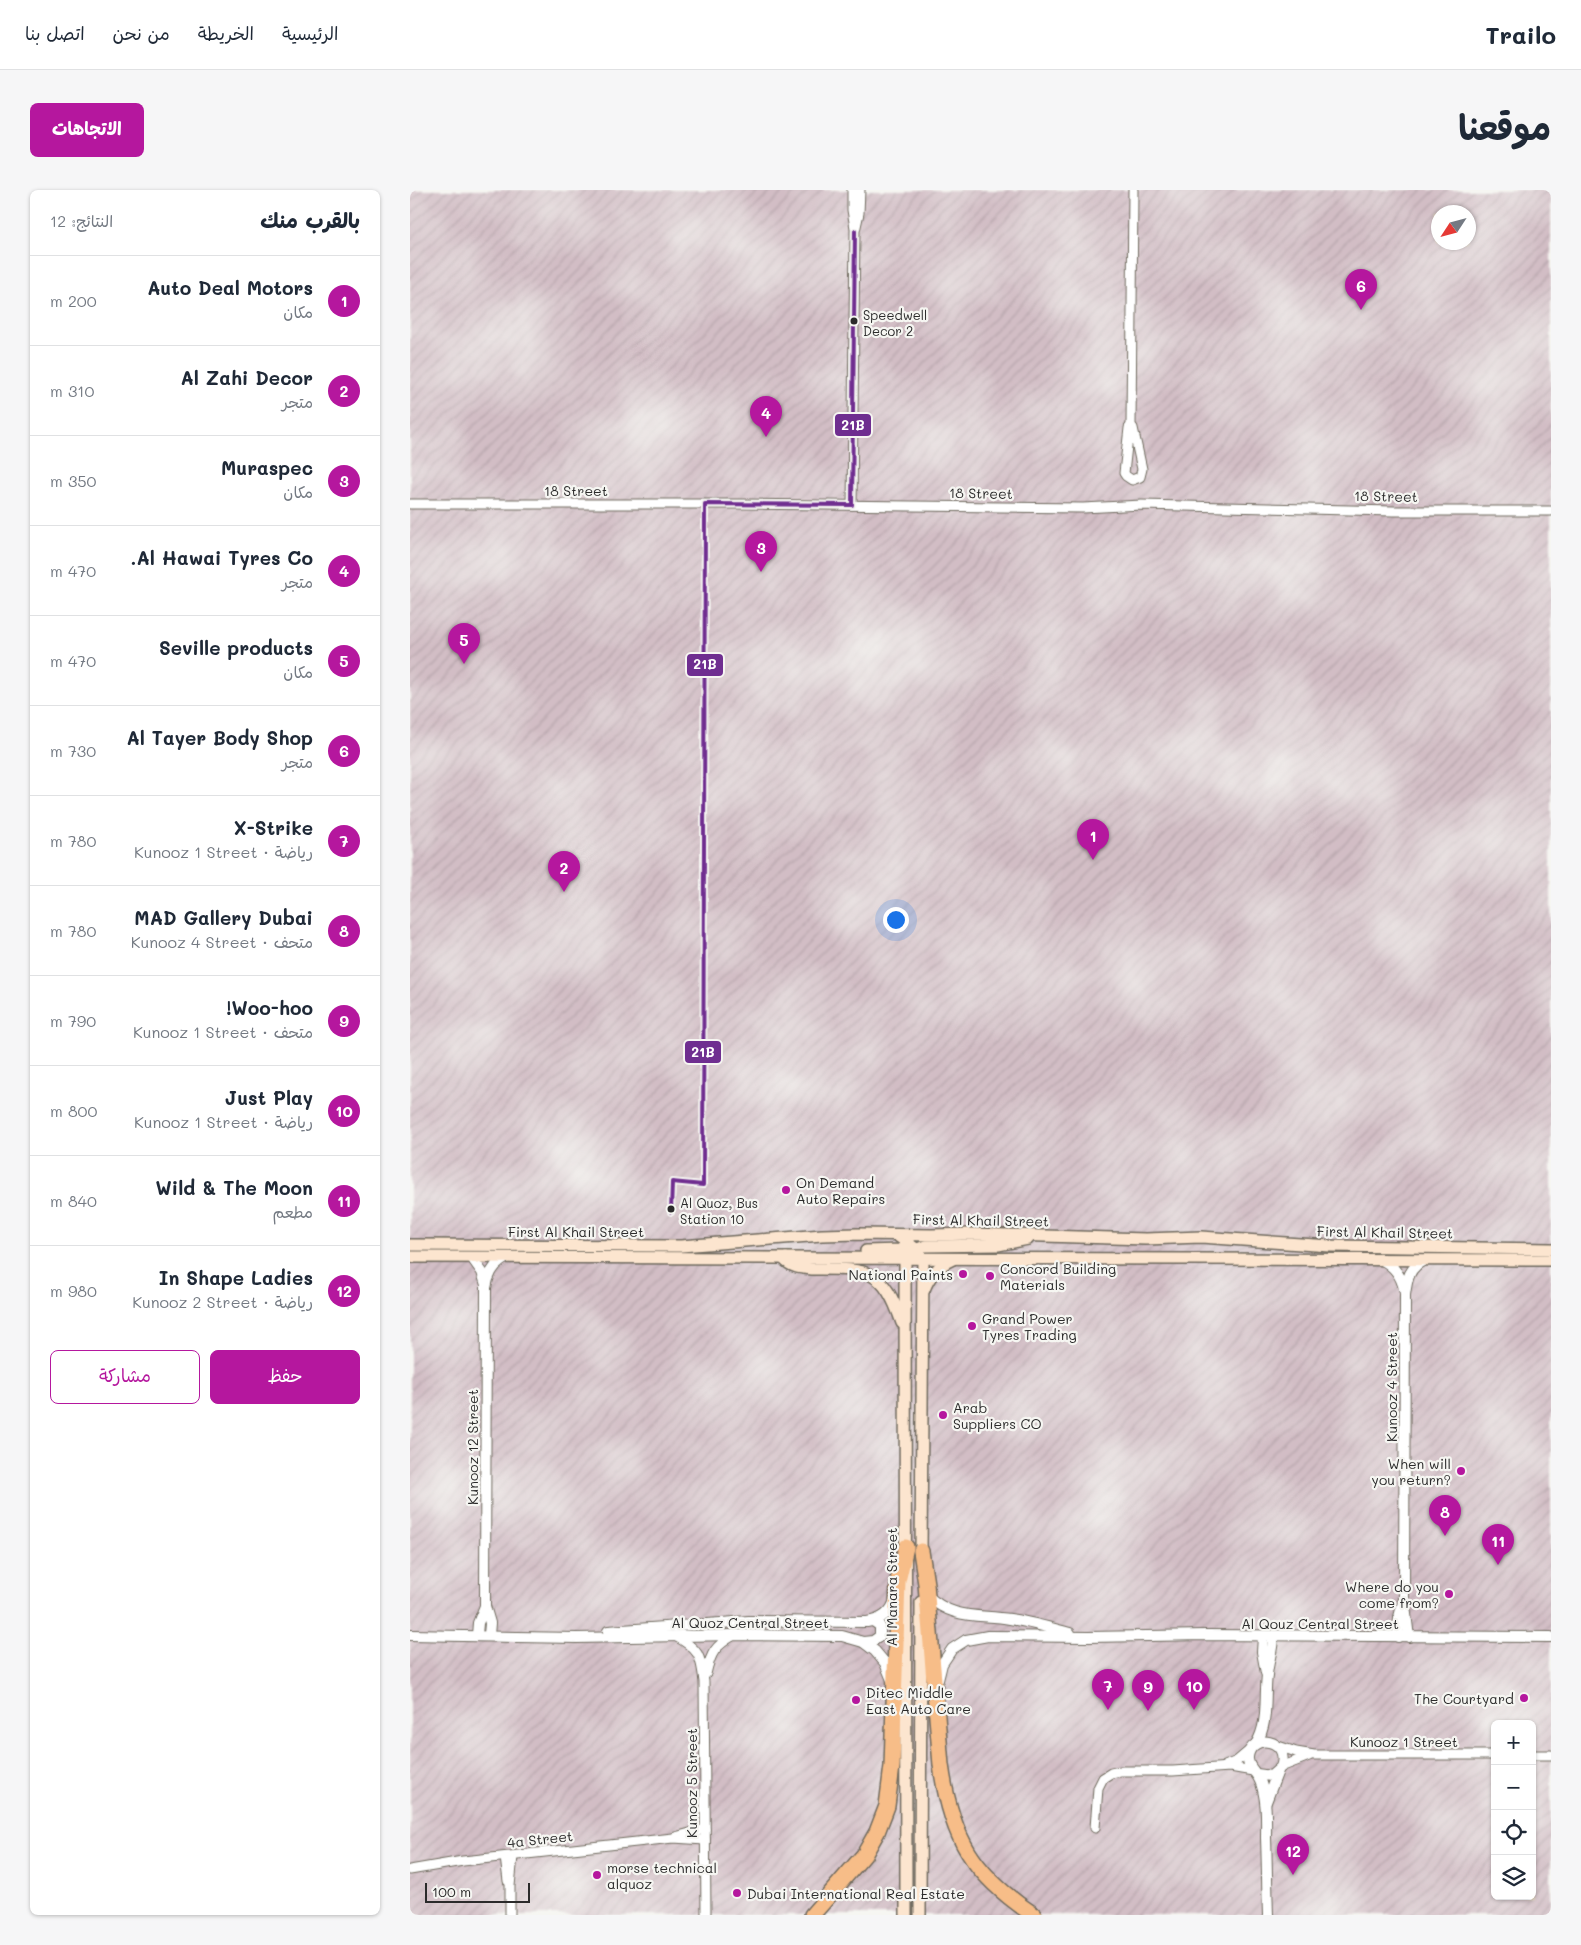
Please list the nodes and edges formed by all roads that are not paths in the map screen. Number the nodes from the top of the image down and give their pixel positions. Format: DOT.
graph roads {
  1 [pos="852,190"];
  2 [pos="860,190"];
  3 [pos="1133,190"];
  4 [pos="855,231"];
  5 [pos="1131,426"];
  6 [pos="410,504"];
  7 [pos="852,505"];
  8 [pos="1551,512"];
  9 [pos="895,1234"];
  10 [pos="1036,1236"];
  11 [pos="906,1240"];
  12 [pos="410,1245"];
  13 [pos="916,1249"];
  14 [pos="1551,1249"];
  15 [pos="410,1257"];
  16 [pos="472,1258"];
  17 [pos="506,1258"];
  18 [pos="784,1259"];
  19 [pos="905,1259"];
  20 [pos="954,1259"];
  21 [pos="923,1260"];
  22 [pos="1382,1260"];
  23 [pos="1425,1260"];
  24 [pos="1551,1260"];
  25 [pos="486,1288"];
  26 [pos="923,1294"];
  27 [pos="1405,1295"];
  28 [pos="905,1332"];
  29 [pos="913,1549"];
  30 [pos="898,1586"];
  31 [pos="927,1595"];
  32 [pos="1404,1598"];
  33 [pos="485,1606"];
  34 [pos="873,1621"];
  35 [pos="410,1635"];
  36 [pos="477,1635"];
  37 [pos="489,1635"];
  38 [pos="734,1635"];
  39 [pos="676,1636"];
  40 [pos="1268,1636"];
  41 [pos="1088,1637"];
  42 [pos="1398,1637"];
  43 [pos="1409,1637"];
  44 [pos="1551,1637"];
  45 [pos="576,1638"];
  46 [pos="863,1642"];
  47 [pos="704,1682"];
  48 [pos="894,1691"];
  49 [pos="936,1691"];
  50 [pos="1266,1716"];
  51 [pos="1276,1745"];
  52 [pos="1253,1747"];
  53 [pos="1314,1755"];
  54 [pos="1491,1755"];
  55 [pos="1536,1755"];
  56 [pos="1551,1755"];
  57 [pos="1222,1767"];
  58 [pos="1280,1769"];
  59 [pos="1255,1773"];
  60 [pos="1266,1803"];
  61 [pos="1095,1828"];
  62 [pos="704,1829"];
  63 [pos="673,1838"];
  64 [pos="704,1840"];
  65 [pos="509,1856"];
  66 [pos="410,1870"];
  67 [pos="510,1915"];
  68 [pos="706,1915"];
  69 [pos="812,1915"];
  70 [pos="906,1915"];
  71 [pos="920,1915"];
  72 [pos="1034,1915"];
  73 [pos="1268,1915"];
  1 -- 4 [label="street"];
  2 -- 4 [label="street"];
  3 -- 5 [label="street"];
  4 -- 7 [label="street"];
  5 -- 5 [label="street"];
  6 -- 7 [label="street, 18 Street"];
  7 -- 8 [label="street, 18 Street"];
  9 -- 10 [label="main road, First Al Khail Street"];
  9 -- 11 [label="main road"];
  9 -- 12 [label="main road, First Al Khail Street"];
  10 -- 13 [label="main road"];
  10 -- 14 [label="main road, First Al Khail Street"];
  11 -- 13 [label="main road"];
  11 -- 18 [label="main road"];
  13 -- 19 [label="main road"];
  13 -- 21 [label="main road"];
  15 -- 16 [label="main road, First Al Khail Street"];
  16 -- 17 [label="main road, First Al Khail Street"];
  16 -- 25 [label="street, Kunooz 12 Street"];
  17 -- 18 [label="main road, First Al Khail Street"];
  17 -- 25 [label="street, Kunooz 12 Street"];
  18 -- 19 [label="main road, First Al Khail Street"];
  18 -- 28 [label="main road"];
  19 -- 21 [label="main road, First Al Khail Street"];
  19 -- 28 [label="main road, Al Manara Street"];
  20 -- 21 [label="main road, First Al Khail Street"];
  20 -- 22 [label="main road, First Al Khail Street"];
  20 -- 26 [label="main road"];
  21 -- 26 [label="main road, Al Manara Street"];
  22 -- 23 [label="main road, First Al Khail Street"];
  22 -- 27 [label="street, Kunooz 4 Street"];
  23 -- 24 [label="main road, First Al Khail Street"];
  23 -- 27 [label="street, Kunooz 4 Street"];
  25 -- 33 [label="street, Kunooz 12 Street"];
  26 -- 29 [label="main road, Al Manara Street"];
  27 -- 32 [label="street, Kunooz 4 Street"];
  28 -- 29 [label="main road, Al Manara Street"];
  29 -- 30 [label="highway"];
  29 -- 31 [label="highway"];
  29 -- 70 [label="main road, Al Manara Street"];
  29 -- 71 [label="main road, Al Manara Street"];
  30 -- 34 [label="street"];
  30 -- 48 [label="highway"];
  31 -- 41 [label="street, Al Qouz Central Street"];
  31 -- 49 [label="highway"];
  32 -- 42 [label="street, Kunooz 4 Street"];
  32 -- 43 [label="street, Kunooz 4 Street"];
  33 -- 36 [label="street, Kunooz 12 Street"];
  33 -- 37 [label="street, Kunooz 12 Street"];
  34 -- 45 [label="street, Al Quoz Central Street"];
  34 -- 46 [label="street"];
  35 -- 36 [label="street, Al Quoz Central Street"];
  36 -- 37 [label="street, Al Quoz Central Street"];
  37 -- 45 [label="street, Al Quoz Central Street"];
  38 -- 39 [label="street, Al Quoz Central Street"];
  38 -- 46 [label="street, Al Quoz Central Street"];
  38 -- 47 [label="street, Kunooz 5 Street"];
  39 -- 45 [label="street, Al Quoz Central Street"];
  39 -- 47 [label="street, Kunooz 5 Street"];
  40 -- 41 [label="street, Al Qouz Central Street"];
  40 -- 42 [label="street, Al Qouz Central Street"];
  40 -- 50 [label="street"];
  41 -- 49 [label="street, Al Qouz Central Street"];
  42 -- 43 [label="street, Al Qouz Central Street"];
  43 -- 44 [label="street, Al Qouz Central Street"];
  46 -- 48 [label="street, Al Quoz Central Street"];
  47 -- 62 [label="street, Kunooz 5 Street"];
  48 -- 69 [label="highway"];
  49 -- 72 [label="highway"];
  50 -- 51 [label="street"];
  50 -- 52 [label="street"];
  51 -- 52 [label="street"];
  51 -- 53 [label="street, Kunooz 1 Street"];
  51 -- 58 [label="street"];
  52 -- 57 [label="street"];
  52 -- 59 [label="street"];
  53 -- 54 [label="street, Kunooz 1 Street"];
  53 -- 58 [label="street, Kunooz 1 Street"];
  55 -- 56 [label="street"];
  57 -- 59 [label="street"];
  57 -- 61 [label="street"];
  58 -- 59 [label="street"];
  58 -- 60 [label="street"];
  59 -- 60 [label="street"];
  60 -- 73 [label="street"];
  62 -- 63 [label="street, 4a Street"];
  62 -- 64 [label="street, Kunooz 5 Street"];
  63 -- 64 [label="street, 4a Street"];
  63 -- 65 [label="street, 4a Street"];
  64 -- 68 [label="street, Kunooz 5 Street"];
  65 -- 66 [label="street, 4a Street"];
  65 -- 67 [label="street"];
}
